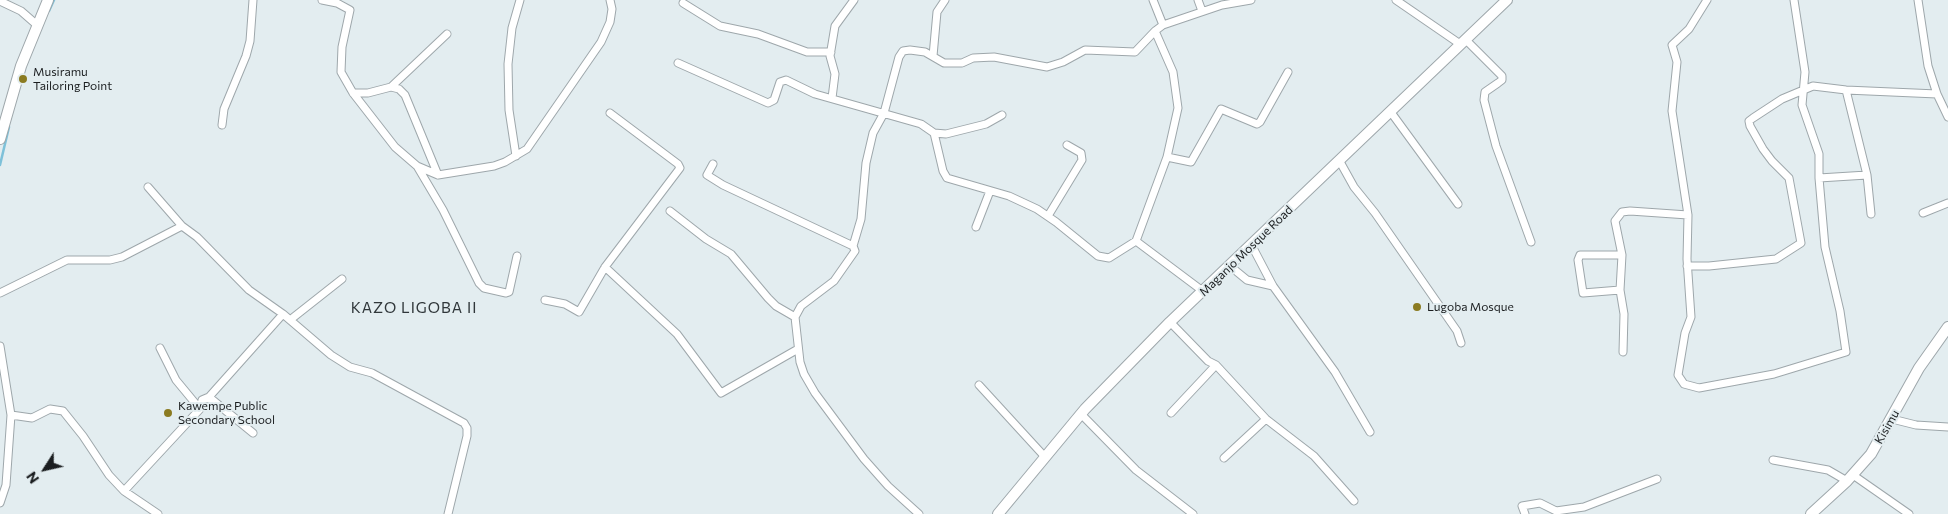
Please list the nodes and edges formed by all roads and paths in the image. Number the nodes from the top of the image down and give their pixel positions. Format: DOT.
graph roads {
  1 [pos="48,0"];
  2 [pos="253,0"];
  3 [pos="322,0"];
  4 [pos="520,0"];
  5 [pos="610,0"];
  6 [pos="854,0"];
  7 [pos="945,0"];
  8 [pos="1152,0"];
  9 [pos="1198,0"];
  10 [pos="1251,0"];
  11 [pos="1396,0"];
  12 [pos="1507,0"];
  13 [pos="1707,0"];
  14 [pos="1794,0"];
  15 [pos="1918,0"];
  16 [pos="0,1"];
  17 [pos="683,3"];
  18 [pos="1202,11"];
  19 [pos="37,25"];
  20 [pos="1163,25"];
  21 [pos="1155,31"];
  22 [pos="447,34"];
  23 [pos="1462,41"];
  24 [pos="831,52"];
  25 [pos="933,56"];
  26 [pos="678,63"];
  27 [pos="1288,72"];
  28 [pos="391,87"];
  29 [pos="1805,88"];
  30 [pos="1846,90"];
  31 [pos="353,93"];
  32 [pos="1937,94"];
  33 [pos="832,98"];
  34 [pos="1390,111"];
  35 [pos="610,113"];
  36 [pos="884,113"];
  37 [pos="1002,115"];
  38 [pos="1948,117"];
  39 [pos="222,125"];
  40 [pos="934,133"];
  41 [pos="0,139"];
  42 [pos="1067,145"];
  43 [pos="516,156"];
  44 [pos="1167,157"];
  45 [pos="1339,160"];
  46 [pos="713,164"];
  47 [pos="416,166"];
  48 [pos="438,175"];
  49 [pos="1867,175"];
  50 [pos="1819,178"];
  51 [pos="148,187"];
  52 [pos="990,191"];
  53 [pos="1948,203"];
  54 [pos="1458,204"];
  55 [pos="670,211"];
  56 [pos="1923,213"];
  57 [pos="1871,214"];
  58 [pos="1688,215"];
  59 [pos="1048,216"];
  60 [pos="182,226"];
  61 [pos="976,227"];
  62 [pos="1136,241"];
  63 [pos="1531,242"];
  64 [pos="853,246"];
  65 [pos="1252,246"];
  66 [pos="1622,255"];
  67 [pos="517,256"];
  68 [pos="1230,266"];
  69 [pos="1687,266"];
  70 [pos="605,267"];
  71 [pos="342,279"];
  72 [pos="1273,286"];
  73 [pos="1620,290"];
  74 [pos="1204,292"];
  75 [pos="0,293"];
  76 [pos="545,300"];
  77 [pos="283,314"];
  78 [pos="795,317"];
  79 [pos="290,320"];
  80 [pos="1170,322"];
  81 [pos="1948,327"];
  82 [pos="1461,343"];
  83 [pos="0,346"];
  84 [pos="160,348"];
  85 [pos="798,349"];
  86 [pos="1623,352"];
  87 [pos="1216,365"];
  88 [pos="979,386"];
  89 [pos="209,397"];
  90 [pos="200,409"];
  91 [pos="1171,413"];
  92 [pos="1081,414"];
  93 [pos="11,415"];
  94 [pos="1266,419"];
  95 [pos="1892,419"];
  96 [pos="1948,427"];
  97 [pos="1370,432"];
  98 [pos="253,433"];
  99 [pos="1046,457"];
  100 [pos="1224,458"];
  101 [pos="1773,460"];
  102 [pos="1850,478"];
  103 [pos="1657,479"];
  104 [pos="124,491"];
  105 [pos="0,502"];
  106 [pos="1354,502"];
  107 [pos="158,514"];
  108 [pos="448,514"];
  109 [pos="919,514"];
  110 [pos="998,514"];
  111 [pos="1193,514"];
  112 [pos="1525,514"];
  113 [pos="1811,514"];
  114 [pos="1909,514"];
  1 -- 19 [label="street"];
  2 -- 39 [label="street"];
  3 -- 31 [label="street"];
  4 -- 43 [label="street"];
  5 -- 43 [label="street"];
  6 -- 24 [label="street"];
  7 -- 25 [label="street"];
  8 -- 20 [label="street"];
  9 -- 18 [label="street"];
  10 -- 18 [label="street"];
  11 -- 23 [label="street"];
  12 -- 23 [label="street, Maganjo Mosque Road"];
  13 -- 58 [label="street"];
  14 -- 29 [label="street"];
  15 -- 32 [label="street"];
  16 -- 19 [label="street"];
  17 -- 24 [label="street"];
  18 -- 20 [label="street"];
  19 -- 41 [label="street"];
  20 -- 21 [label="street"];
  21 -- 25 [label="street"];
  21 -- 44 [label="street"];
  22 -- 28 [label="street"];
  23 -- 34 [label="street, Maganjo Mosque Road"];
  23 -- 63 [label="street"];
  24 -- 33 [label="street"];
  25 -- 36 [label="street"];
  26 -- 33 [label="street"];
  27 -- 44 [label="street"];
  28 -- 31 [label="street"];
  28 -- 48 [label="street"];
  29 -- 30 [label="street"];
  29 -- 50 [label="street"];
  29 -- 69 [label="street"];
  30 -- 32 [label="street"];
  30 -- 49 [label="street"];
  31 -- 47 [label="street"];
  32 -- 38 [label="street"];
  33 -- 36 [label="street"];
  34 -- 45 [label="street, Maganjo Mosque Road"];
  34 -- 54 [label="street"];
  35 -- 70 [label="street"];
  36 -- 40 [label="street"];
  36 -- 64 [label="street"];
  37 -- 40 [label="street"];
  40 -- 52 [label="street"];
  42 -- 59 [label="street"];
  43 -- 48 [label="street"];
  44 -- 62 [label="street"];
  45 -- 65 [label="street, Maganjo Mosque Road"];
  45 -- 82 [label="street"];
  46 -- 64 [label="street"];
  47 -- 48 [label="street"];
  47 -- 67 [label="street"];
  49 -- 50 [label="street"];
  49 -- 57 [label="street"];
  50 -- 69 [label="street"];
  51 -- 60 [label="street"];
  52 -- 59 [label="street"];
  52 -- 61 [label="street"];
  53 -- 56 [label="street"];
  55 -- 78 [label="street"];
  58 -- 66 [label="street"];
  58 -- 69 [label="street"];
  59 -- 62 [label="street"];
  60 -- 75 [label="street"];
  60 -- 77 [label="street"];
  62 -- 74 [label="street"];
  64 -- 78 [label="street"];
  65 -- 68 [label="street, Maganjo Mosque Road"];
  65 -- 72 [label="street"];
  66 -- 73 [label="street"];
  66 -- 73 [label="street"];
  68 -- 72 [label="street"];
  68 -- 74 [label="street, Maganjo Mosque Road"];
  70 -- 76 [label="street"];
  70 -- 85 [label="street"];
  71 -- 79 [label="street"];
  72 -- 97 [label="street"];
  73 -- 86 [label="street"];
  74 -- 80 [label="street, Maganjo Mosque Road"];
  77 -- 79 [label="street"];
  77 -- 89 [label="street"];
  78 -- 85 [label="street"];
  79 -- 108 [label="street"];
  80 -- 87 [label="street"];
  80 -- 92 [label="street, Maganjo Mosque Road"];
  81 -- 95 [label="street, Kisimu"];
  83 -- 93 [label="street"];
  84 -- 90 [label="street"];
  85 -- 109 [label="street"];
  87 -- 91 [label="street"];
  87 -- 94 [label="street"];
  88 -- 99 [label="street"];
  89 -- 90 [label="street"];
  89 -- 98 [label="street"];
  90 -- 104 [label="street"];
  92 -- 99 [label="street, Maganjo Mosque Road"];
  92 -- 111 [label="street"];
  93 -- 104 [label="street"];
  93 -- 105 [label="street"];
  94 -- 100 [label="street"];
  94 -- 106 [label="street"];
  95 -- 96 [label="street"];
  95 -- 102 [label="street, Kisimu"];
  99 -- 110 [label="street, Maganjo Mosque Road"];
  101 -- 102 [label="street"];
  102 -- 113 [label="street, Kisimu"];
  102 -- 114 [label="street"];
  103 -- 112 [label="street"];
  104 -- 107 [label="street"];
}
